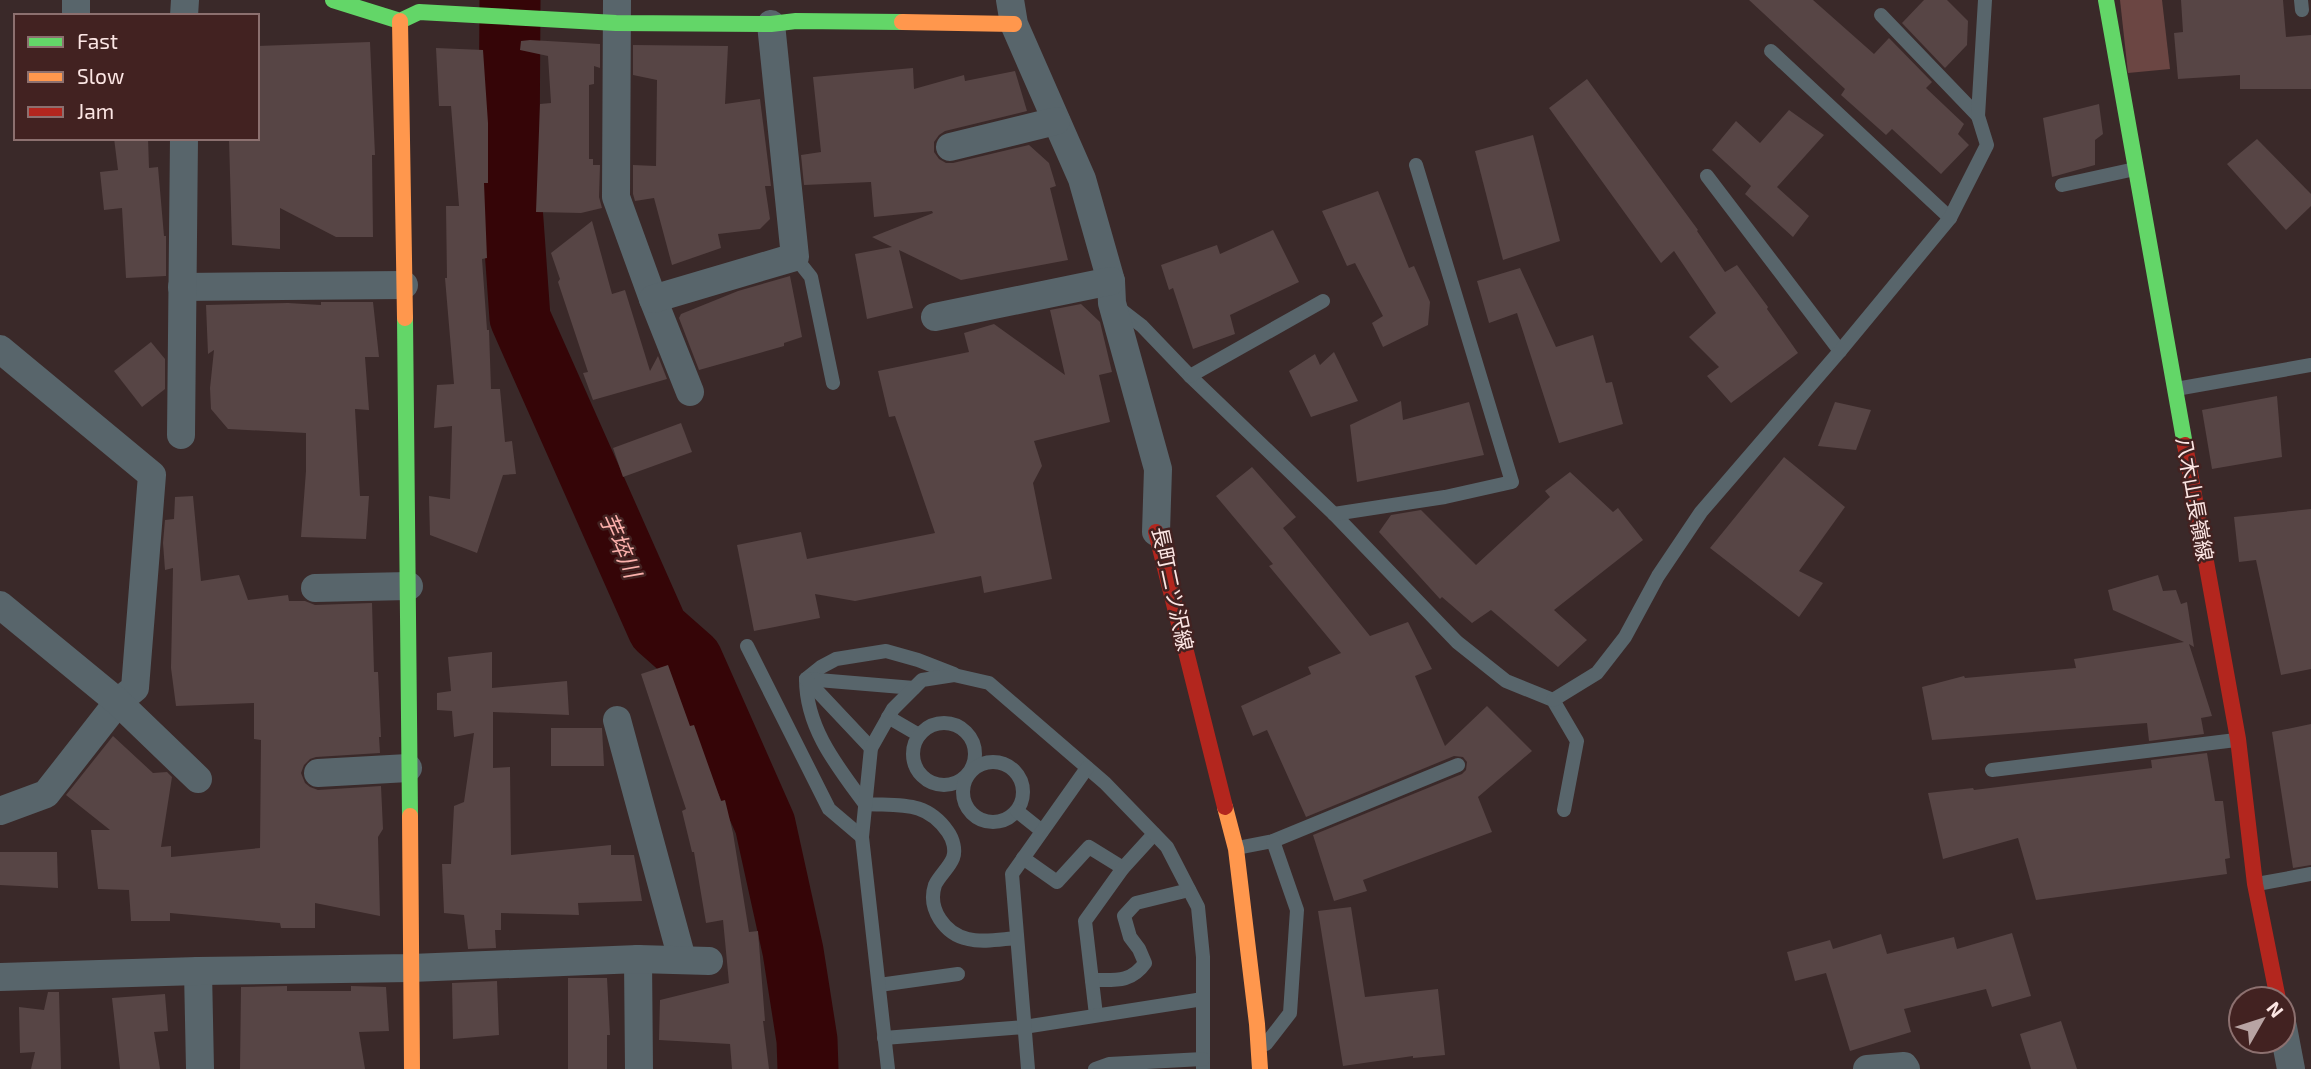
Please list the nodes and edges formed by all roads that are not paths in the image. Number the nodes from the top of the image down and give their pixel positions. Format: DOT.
graph roads {
  1 [pos="332,0"];
  2 [pos="1985,0"];
  3 [pos="2106,0"];
  4 [pos="413,11"];
  5 [pos="617,12"];
  6 [pos="1012,12"];
  7 [pos="788,15"];
  8 [pos="1881,15"];
  9 [pos="1771,51"];
  10 [pos="1978,116"];
  11 [pos="1056,121"];
  12 [pos="184,140"];
  13 [pos="950,147"];
  14 [pos="1416,165"];
  15 [pos="2136,169"];
  16 [pos="1707,176"];
  17 [pos="2062,185"];
  18 [pos="1950,218"];
  19 [pos="795,257"];
  20 [pos="404,285"];
  21 [pos="183,287"];
  22 [pos="1111,292"];
  23 [pos="653,299"];
  24 [pos="1323,301"];
  25 [pos="935,317"];
  26 [pos="0,349"];
  27 [pos="1840,351"];
  28 [pos="2311,365"];
  29 [pos="1190,376"];
  30 [pos="833,383"];
  31 [pos="2175,389"];
  32 [pos="690,392"];
  33 [pos="181,435"];
  34 [pos="1334,514"];
  35 [pos="1156,532"];
  36 [pos="409,586"];
  37 [pos="315,588"];
  38 [pos="0,605"];
  39 [pos="747,646"];
  40 [pos="954,674"];
  41 [pos="806,679"];
  42 [pos="914,688"];
  43 [pos="1553,700"];
  44 [pos="118,702"];
  45 [pos="888,717"];
  46 [pos="617,720"];
  47 [pos="919,735"];
  48 [pos="2238,739"];
  49 [pos="871,748"];
  50 [pos="1458,765"];
  51 [pos="408,768"];
  52 [pos="1087,768"];
  53 [pos="1992,769"];
  54 [pos="318,773"];
  55 [pos="968,774"];
  56 [pos="198,779"];
  57 [pos="865,804"];
  58 [pos="1564,810"];
  59 [pos="0,811"];
  60 [pos="1017,811"];
  61 [pos="1042,831"];
  62 [pos="1154,834"];
  63 [pos="862,837"];
  64 [pos="1273,841"];
  65 [pos="1236,849"];
  66 [pos="1023,858"];
  67 [pos="1122,868"];
  68 [pos="2311,874"];
  69 [pos="2255,884"];
  70 [pos="1189,890"];
  71 [pos="1017,938"];
  72 [pos="638,959"];
  73 [pos="411,968"];
  74 [pos="198,971"];
  75 [pos="958,974"];
  76 [pos="0,977"];
  77 [pos="1092,980"];
  78 [pos="879,985"];
  79 [pos="2274,985"];
  80 [pos="1203,999"];
  81 [pos="1096,1016"];
  82 [pos="1024,1027"];
  83 [pos="884,1038"];
  84 [pos="1259,1061"];
  85 [pos="1203,1064"];
  86 [pos="200,1069"];
  87 [pos="412,1069"];
  88 [pos="639,1069"];
  89 [pos="888,1069"];
  90 [pos="1028,1069"];
  91 [pos="1095,1069"];
  92 [pos="1867,1069"];
  93 [pos="1906,1069"];
  1 -- 4 [label="street"];
  2 -- 10 [label="lane"];
  3 -- 15 [label="street, 八木山長嶺線"];
  4 -- 5 [label="street"];
  4 -- 20 [label="street"];
  5 -- 7 [label="street"];
  5 -- 23 [label="street"];
  6 -- 7 [label="street"];
  6 -- 11 [label="street, 長町二ツ沢線"];
  7 -- 19 [label="street"];
  8 -- 10 [label="lane"];
  9 -- 18 [label="lane"];
  10 -- 18 [label="lane"];
  11 -- 13 [label="street"];
  11 -- 22 [label="street, 長町二ツ沢線"];
  12 -- 21 [label="street"];
  14 -- 34 [label="lane"];
  15 -- 17 [label="lane"];
  15 -- 31 [label="street, 八木山長嶺線"];
  16 -- 27 [label="lane"];
  18 -- 27 [label="lane"];
  19 -- 23 [label="street"];
  19 -- 30 [label="lane"];
  20 -- 21 [label="street"];
  20 -- 36 [label="street"];
  21 -- 33 [label="street"];
  22 -- 25 [label="street"];
  22 -- 29 [label="lane"];
  22 -- 35 [label="street, 長町二ツ沢線"];
  23 -- 32 [label="street"];
  24 -- 29 [label="lane"];
  26 -- 44 [label="street"];
  27 -- 43 [label="lane"];
  28 -- 31 [label="lane"];
  29 -- 34 [label="lane"];
  31 -- 48 [label="street, 八木山長嶺線"];
  34 -- 43 [label="lane"];
  35 -- 65 [label="street, 長町二ツ沢線"];
  36 -- 37 [label="street"];
  36 -- 51 [label="street"];
  38 -- 44 [label="street"];
  39 -- 63 [label="lane"];
  40 -- 41 [label="lane"];
  40 -- 42 [label="lane"];
  40 -- 52 [label="lane"];
  41 -- 42 [label="lane"];
  41 -- 49 [label="lane"];
  41 -- 57 [label="lane"];
  42 -- 45 [label="lane"];
  43 -- 58 [label="lane"];
  44 -- 56 [label="street"];
  44 -- 59 [label="street"];
  45 -- 47 [label="lane"];
  45 -- 49 [label="lane"];
  46 -- 72 [label="street"];
  47 -- 55 [label="lane"];
  47 -- 55 [label="lane"];
  48 -- 53 [label="lane"];
  48 -- 69 [label="street, 八木山長嶺線"];
  49 -- 57 [label="lane"];
  50 -- 64 [label="lane"];
  51 -- 54 [label="street"];
  51 -- 73 [label="street"];
  52 -- 61 [label="lane"];
  52 -- 62 [label="lane"];
  55 -- 60 [label="lane"];
  55 -- 60 [label="lane"];
  57 -- 63 [label="lane"];
  57 -- 71 [label="lane"];
  60 -- 61 [label="lane"];
  61 -- 66 [label="lane"];
  62 -- 67 [label="lane"];
  62 -- 70 [label="lane"];
  63 -- 78 [label="lane"];
  64 -- 65 [label="lane"];
  64 -- 84 [label="lane"];
  65 -- 84 [label="street, 長町二ツ沢線"];
  66 -- 67 [label="lane"];
  66 -- 71 [label="lane"];
  67 -- 77 [label="lane"];
  68 -- 69 [label="lane"];
  69 -- 79 [label="street, 八木山長嶺線"];
  70 -- 77 [label="lane"];
  70 -- 80 [label="lane"];
  71 -- 82 [label="lane"];
  72 -- 73 [label="street"];
  72 -- 88 [label="street"];
  73 -- 74 [label="street"];
  73 -- 87 [label="street"];
  74 -- 76 [label="street"];
  74 -- 86 [label="street"];
  75 -- 78 [label="lane"];
  77 -- 81 [label="lane"];
  78 -- 83 [label="lane"];
  80 -- 81 [label="lane"];
  80 -- 85 [label="lane"];
  81 -- 82 [label="lane"];
  82 -- 83 [label="lane"];
  82 -- 90 [label="lane"];
  83 -- 89 [label="lane"];
  85 -- 91 [label="lane"];
  92 -- 93 [label="street"];
}
